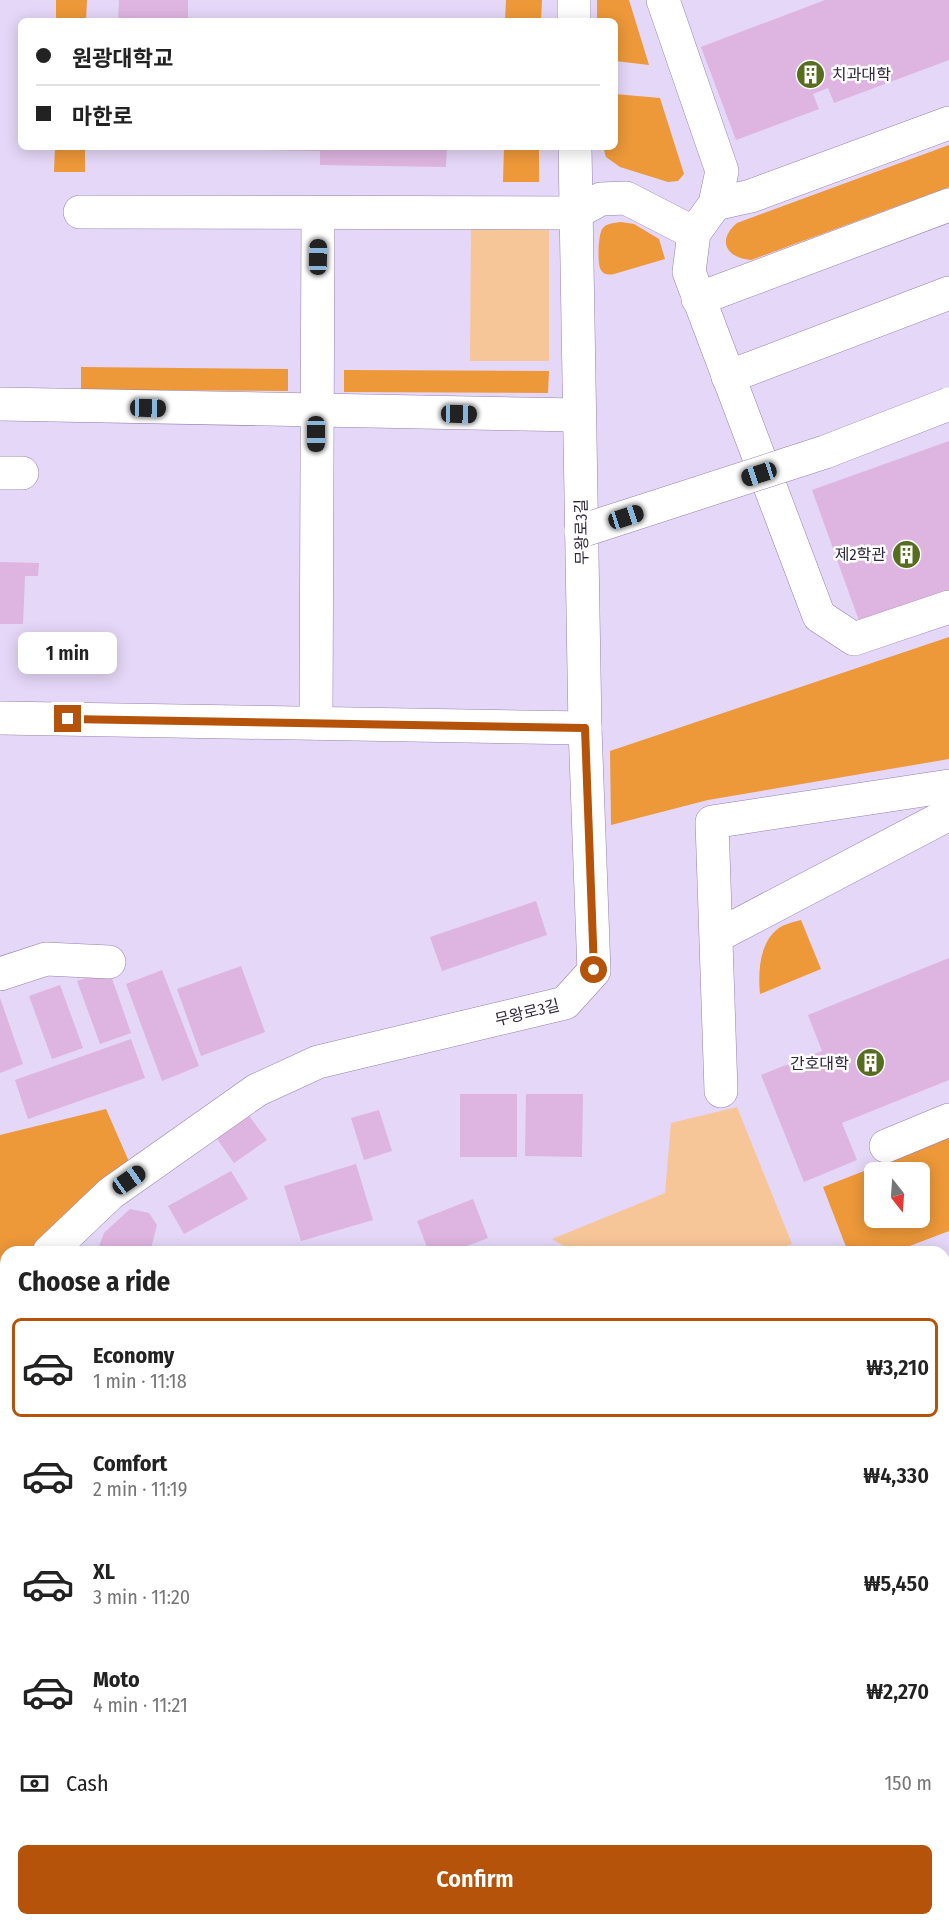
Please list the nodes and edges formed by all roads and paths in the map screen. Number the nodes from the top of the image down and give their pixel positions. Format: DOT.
graph roads {
  1 [pos="574,0"];
  2 [pos="663,0"];
  3 [pos="574,18"];
  4 [pos="949,123"];
  5 [pos="575,150"];
  6 [pos="715,204"];
  7 [pos="949,205"];
  8 [pos="80,212"];
  9 [pos="318,213"];
  10 [pos="575,213"];
  11 [pos="694,233"];
  12 [pos="949,292"];
  13 [pos="698,299"];
  14 [pos="728,376"];
  15 [pos="0,404"];
  16 [pos="949,404"];
  17 [pos="316,411"];
  18 [pos="578,415"];
  19 [pos="581,531"];
  20 [pos="949,607"];
  21 [pos="0,718"];
  22 [pos="316,723"];
  23 [pos="585,728"];
  24 [pos="949,786"];
  25 [pos="949,814"];
  26 [pos="717,936"];
  27 [pos="109,962"];
  28 [pos="0,974"];
  29 [pos="721,1091"];
  30 [pos="949,1120"];
  31 [pos="886,1146"];
  32 [pos="55,1246"];
  1 -- 3 [label="street"];
  2 -- 6 [label="street"];
  4 -- 6 [label="street"];
  5 -- 10 [label="street, 무왕로3길"];
  6 -- 11 [label="street"];
  7 -- 13 [label="street"];
  8 -- 9 [label="street"];
  9 -- 10 [label="street"];
  9 -- 17 [label="street"];
  10 -- 11 [label="street"];
  10 -- 18 [label="street, 무왕로3길"];
  11 -- 13 [label="street"];
  12 -- 14 [label="street"];
  13 -- 14 [label="street"];
  14 -- 20 [label="street"];
  15 -- 17 [label="street"];
  16 -- 19 [label="street, bridge"];
  17 -- 18 [label="street"];
  17 -- 22 [label="street"];
  18 -- 19 [label="street, 무왕로3길"];
  19 -- 23 [label="street, 무왕로3길"];
  21 -- 22 [label="street"];
  22 -- 23 [label="street"];
  23 -- 32 [label="street, 무왕로3길"];
  24 -- 26 [label="street"];
  25 -- 26 [label="street"];
  26 -- 29 [label="street"];
  27 -- 28 [label="street"];
  30 -- 31 [label="street"];
}
